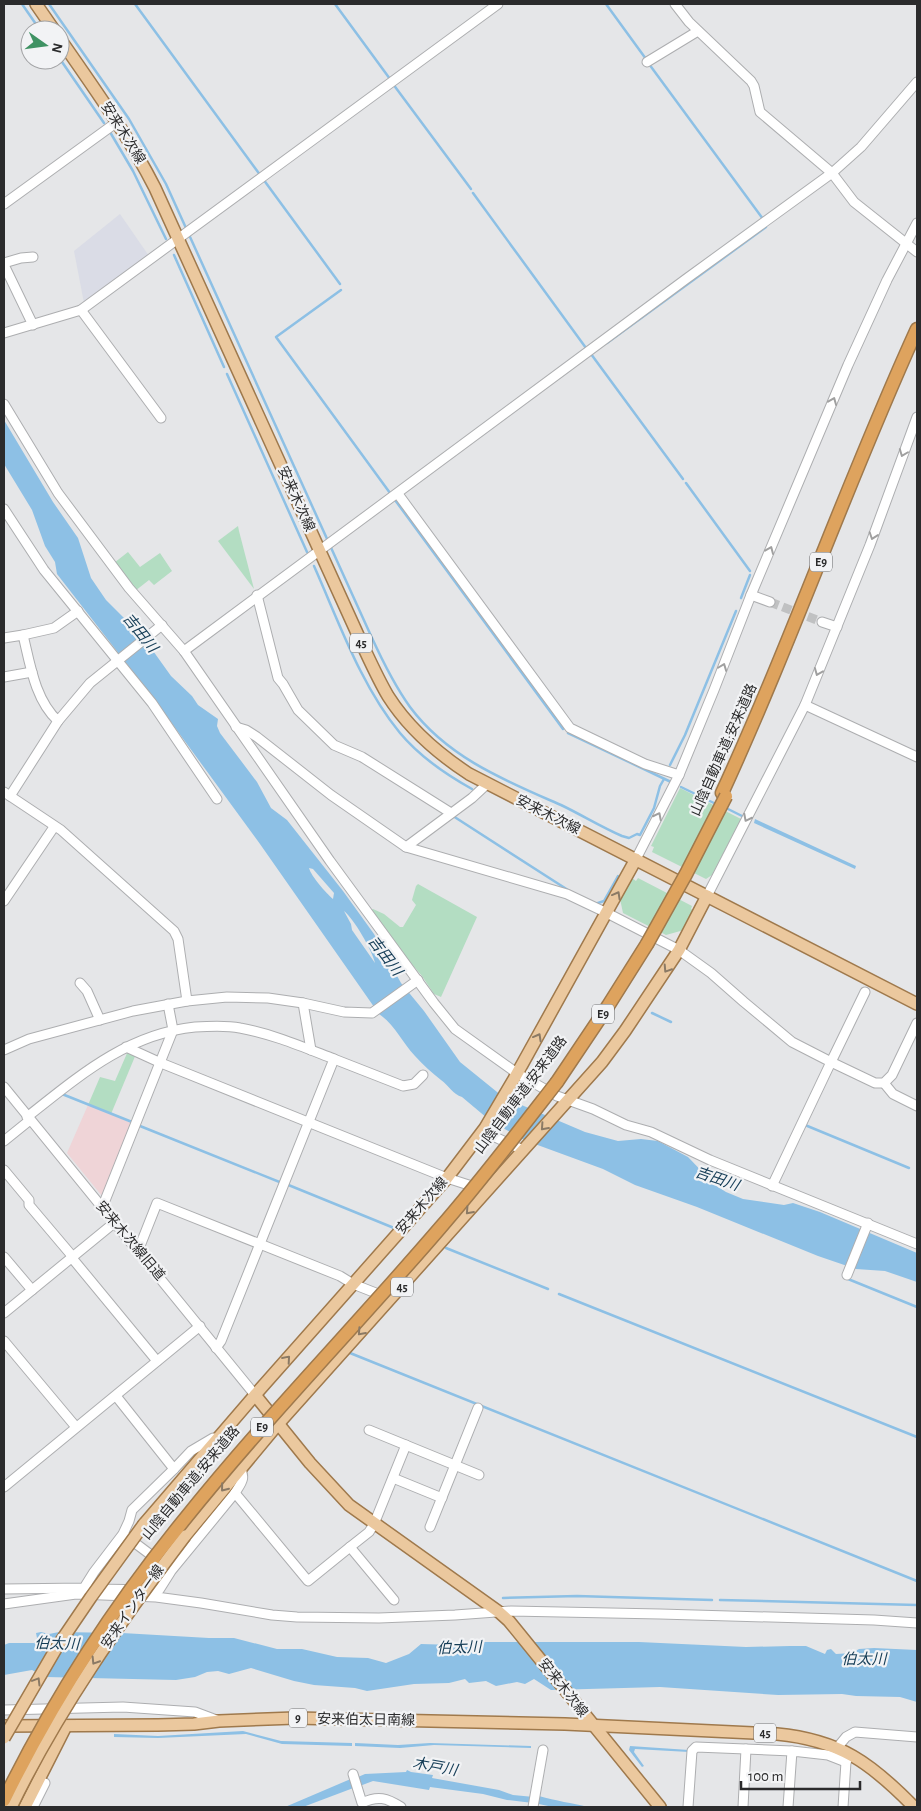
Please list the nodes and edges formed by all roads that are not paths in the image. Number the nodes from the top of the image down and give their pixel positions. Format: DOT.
graph roads {
  1 [pos="36,4"];
  2 [pos="498,4"];
  3 [pos="675,4"];
  4 [pos="47,20"];
  5 [pos="698,31"];
  6 [pos="70,54"];
  7 [pos="647,62"];
  8 [pos="917,82"];
  9 [pos="117,122"];
  10 [pos="832,173"];
  11 [pos="4,204"];
  12 [pos="917,224"];
  13 [pos="178,239"];
  14 [pos="906,243"];
  15 [pos="917,252"];
  16 [pos="34,257"];
  17 [pos="4,264"];
  18 [pos="81,310"];
  19 [pos="33,325"];
  20 [pos="917,329"];
  21 [pos="4,333"];
  22 [pos="917,341"];
  23 [pos="4,404"];
  24 [pos="917,417"];
  25 [pos="161,418"];
  26 [pos="398,494"];
  27 [pos="4,509"];
  28 [pos="319,550"];
  29 [pos="258,595"];
  30 [pos="751,595"];
  31 [pos="770,602"];
  32 [pos="78,611"];
  33 [pos="822,622"];
  34 [pos="160,626"];
  35 [pos="837,627"];
  36 [pos="23,635"];
  37 [pos="4,638"];
  38 [pos="184,651"];
  39 [pos="118,660"];
  40 [pos="32,672"];
  41 [pos="4,677"];
  42 [pos="805,705"];
  43 [pos="58,721"];
  44 [pos="236,728"];
  45 [pos="917,757"];
  46 [pos="679,776"];
  47 [pos="488,784"];
  48 [pos="7,794"];
  49 [pos="724,794"];
  50 [pos="217,799"];
  51 [pos="452,813"];
  52 [pos="54,827"];
  53 [pos="406,847"];
  54 [pos="636,859"];
  55 [pos="708,896"];
  56 [pos="4,901"];
  57 [pos="607,912"];
  58 [pos="679,950"];
  59 [pos="417,981"];
  60 [pos="80,983"];
  61 [pos="865,992"];
  62 [pos="187,1001"];
  63 [pos="304,1003"];
  64 [pos="168,1004"];
  65 [pos="917,1004"];
  66 [pos="100,1020"];
  67 [pos="917,1023"];
  68 [pos="174,1030"];
  69 [pos="126,1047"];
  70 [pos="4,1050"];
  71 [pos="311,1050"];
  72 [pos="334,1059"];
  73 [pos="831,1062"];
  74 [pos="161,1063"];
  75 [pos="423,1075"];
  76 [pos="516,1076"];
  77 [pos="555,1080"];
  78 [pos="884,1084"];
  79 [pos="4,1087"];
  80 [pos="567,1102"];
  81 [pos="917,1106"];
  82 [pos="29,1119"];
  83 [pos="309,1122"];
  84 [pos="484,1129"];
  85 [pos="4,1141"];
  86 [pos="524,1149"];
  87 [pos="4,1170"];
  88 [pos="447,1178"];
  89 [pos="772,1186"];
  90 [pos="486,1191"];
  91 [pos="102,1208"];
  92 [pos="114,1223"];
  93 [pos="867,1225"];
  94 [pos="260,1244"];
  95 [pos="917,1244"];
  96 [pos="138,1251"];
  97 [pos="4,1257"];
  98 [pos="72,1257"];
  99 [pos="847,1273"];
  100 [pos="353,1284"];
  101 [pos="32,1290"];
  102 [pos="391,1298"];
  103 [pos="4,1313"];
  104 [pos="200,1326"];
  105 [pos="4,1340"];
  106 [pos="216,1348"];
  107 [pos="157,1361"];
  108 [pos="255,1395"];
  109 [pos="116,1396"];
  110 [pos="478,1408"];
  111 [pos="278,1424"];
  112 [pos="76,1427"];
  113 [pos="369,1430"];
  114 [pos="218,1440"];
  115 [pos="406,1445"];
  116 [pos="455,1465"];
  117 [pos="240,1468"];
  118 [pos="174,1469"];
  119 [pos="479,1475"];
  120 [pos="393,1478"];
  121 [pos="4,1487"];
  122 [pos="235,1493"];
  123 [pos="442,1498"];
  124 [pos="374,1524"];
  125 [pos="430,1527"];
  126 [pos="123,1534"];
  127 [pos="350,1547"];
  128 [pos="171,1571"];
  129 [pos="4,1589"];
  130 [pos="79,1590"];
  131 [pos="157,1593"];
  132 [pos="394,1600"];
  133 [pos="4,1604"];
  134 [pos="499,1612"];
  135 [pos="917,1623"];
  136 [pos="4,1710"];
  137 [pos="219,1720"];
  138 [pos="4,1726"];
  139 [pos="66,1726"];
  140 [pos="593,1726"];
  141 [pos="917,1737"];
  142 [pos="4,1738"];
  143 [pos="837,1748"];
  144 [pos="746,1749"];
  145 [pos="543,1750"];
  146 [pos="792,1751"];
  147 [pos="848,1758"];
  148 [pos="353,1774"];
  149 [pos="38,1781"];
  150 [pos="4,1789"];
  151 [pos="4,1800"];
  152 [pos="362,1805"];
  153 [pos="12,1807"];
  154 [pos="25,1807"];
  155 [pos="33,1807"];
  156 [pos="401,1807"];
  157 [pos="533,1807"];
  158 [pos="660,1807"];
  159 [pos="688,1807"];
  160 [pos="743,1807"];
  161 [pos="788,1807"];
  162 [pos="843,1807"];
  163 [pos="914,1807"];
  1 -- 4 [label="main road"];
  2 -- 13 [label="street"];
  3 -- 5 [label="street"];
  5 -- 7 [label="street"];
  5 -- 10 [label="street"];
  6 -- 9 [label="main road, 安来木次線 / 45"];
  8 -- 10 [label="street"];
  9 -- 11 [label="street"];
  9 -- 13 [label="main road, 安来木次線 / 45"];
  10 -- 14 [label="street"];
  10 -- 26 [label="street"];
  12 -- 14 [label="street"];
  13 -- 18 [label="street"];
  13 -- 28 [label="main road, 安来木次線 / 45"];
  14 -- 15 [label="street"];
  30 -- 14 [label="street, one-way"];
  16 -- 17 [label="street"];
  17 -- 19 [label="street"];
  18 -- 19 [label="street"];
  18 -- 25 [label="street"];
  19 -- 21 [label="street"];
  20 -- 49 [label="highway, 山陰自動車道;安来道路 / E9"];
  22 -- 49 [label="highway, 山陰自動車道;安来道路 / E9"];
  23 -- 34 [label="street"];
  24 -- 35 [label="street, one-way"];
  26 -- 28 [label="street"];
  26 -- 46 [label="street"];
  27 -- 32 [label="street"];
  28 -- 29 [label="street"];
  28 -- 47 [label="main road, 安来木次線 / 45"];
  29 -- 38 [label="street"];
  29 -- 51 [label="street"];
  30 -- 31 [label="street"];
  46 -- 30 [label="street, one-way"];
  32 -- 36 [label="street"];
  32 -- 39 [label="street"];
  33 -- 35 [label="street"];
  34 -- 38 [label="street"];
  34 -- 39 [label="street"];
  35 -- 42 [label="street, one-way"];
  36 -- 37 [label="street"];
  36 -- 40 [label="street"];
  38 -- 44 [label="street"];
  39 -- 43 [label="street"];
  39 -- 50 [label="street"];
  40 -- 41 [label="street"];
  40 -- 43 [label="street"];
  42 -- 45 [label="street"];
  42 -- 55 [label="street, one-way"];
  43 -- 48 [label="street"];
  44 -- 53 [label="street"];
  44 -- 59 [label="street"];
  54 -- 46 [label="street, one-way"];
  47 -- 51 [label="street"];
  47 -- 54 [label="main road, 安来木次線 / 45"];
  48 -- 52 [label="street"];
  49 -- 77 [label="highway, 山陰自動車道;安来道路 / E9, bridge"];
  51 -- 53 [label="street"];
  52 -- 56 [label="street"];
  52 -- 62 [label="street"];
  53 -- 57 [label="street"];
  54 -- 55 [label="main road, 安来木次線 / 45"];
  57 -- 54 [label="main road, 安来木次線, one-way"];
  55 -- 58 [label="main road, 45"];
  55 -- 65 [label="main road, 安来木次線 / 45"];
  57 -- 58 [label="street"];
  76 -- 57 [label="main road, 安来木次線, one-way"];
  58 -- 73 [label="street"];
  58 -- 80 [label="main road, 45, one-way"];
  59 -- 63 [label="street"];
  59 -- 76 [label="street"];
  60 -- 66 [label="street"];
  61 -- 73 [label="street"];
  62 -- 63 [label="street"];
  62 -- 64 [label="street"];
  63 -- 71 [label="street"];
  64 -- 66 [label="street"];
  64 -- 68 [label="street"];
  66 -- 70 [label="street"];
  67 -- 78 [label="street"];
  68 -- 69 [label="street"];
  68 -- 71 [label="street"];
  68 -- 74 [label="street"];
  69 -- 74 [label="street"];
  69 -- 82 [label="street"];
  71 -- 72 [label="street"];
  72 -- 75 [label="street"];
  72 -- 83 [label="street"];
  73 -- 78 [label="street"];
  73 -- 89 [label="street"];
  74 -- 83 [label="street"];
  74 -- 91 [label="street"];
  76 -- 80 [label="street"];
  76 -- 84 [label="main road, 安来木次線"];
  77 -- 150 [label="highway, 山陰自動車道;安来道路 / E9, bridge"];
  77 -- 151 [label="highway, 山陰自動車道;安来道路 / E9, bridge"];
  78 -- 81 [label="street"];
  79 -- 82 [label="street, 安来木次線旧道"];
  80 -- 86 [label="main road, 45, one-way"];
  80 -- 89 [label="street"];
  82 -- 85 [label="street"];
  82 -- 91 [label="street, 安来木次線旧道"];
  83 -- 88 [label="street"];
  83 -- 94 [label="street"];
  84 -- 86 [label="street"];
  84 -- 88 [label="main road, 安来木次線"];
  86 -- 90 [label="main road, 45"];
  87 -- 98 [label="street"];
  88 -- 90 [label="street"];
  88 -- 100 [label="main road, 安来木次線"];
  89 -- 93 [label="street"];
  90 -- 102 [label="main road, 45, one-way"];
  91 -- 92 [label="street, 安来木次線旧道"];
  92 -- 96 [label="street, 安来木次線旧道"];
  92 -- 98 [label="street"];
  93 -- 95 [label="street"];
  93 -- 99 [label="street"];
  94 -- 96 [label="street"];
  94 -- 100 [label="street"];
  94 -- 106 [label="street"];
  96 -- 104 [label="street, 安来木次線旧道"];
  97 -- 101 [label="street"];
  98 -- 101 [label="street"];
  98 -- 107 [label="street"];
  100 -- 102 [label="street"];
  108 -- 100 [label="main road, 安来木次線, one-way"];
  101 -- 103 [label="street"];
  102 -- 111 [label="main road, 45, one-way"];
  104 -- 106 [label="street, 安来木次線旧道"];
  104 -- 107 [label="street"];
  105 -- 112 [label="street"];
  106 -- 108 [label="street, 安来木次線旧道"];
  107 -- 109 [label="street"];
  108 -- 111 [label="main road, 安来木次線"];
  108 -- 114 [label="main road"];
  109 -- 112 [label="street"];
  109 -- 118 [label="street"];
  110 -- 116 [label="street"];
  111 -- 117 [label="main road, 安来インター線"];
  111 -- 124 [label="main road, 安来木次線"];
  112 -- 121 [label="street"];
  113 -- 115 [label="street"];
  114 -- 118 [label="street"];
  142 -- 114 [label="main road, one-way, bridge"];
  115 -- 116 [label="street"];
  115 -- 120 [label="street"];
  116 -- 119 [label="street"];
  116 -- 123 [label="street"];
  117 -- 122 [label="street"];
  117 -- 153 [label="main road, 安来インター線, one-way, bridge"];
  118 -- 126 [label="street"];
  120 -- 123 [label="street"];
  120 -- 124 [label="street"];
  122 -- 127 [label="street"];
  122 -- 128 [label="street"];
  123 -- 125 [label="street"];
  124 -- 127 [label="street"];
  124 -- 134 [label="main road, 安来木次線"];
  126 -- 128 [label="street"];
  126 -- 130 [label="street"];
  127 -- 132 [label="street"];
  128 -- 131 [label="street"];
  129 -- 130 [label="street"];
  130 -- 131 [label="street"];
  130 -- 133 [label="street"];
  131 -- 134 [label="street"];
  134 -- 135 [label="street"];
  134 -- 140 [label="main road, 安来木次線"];
  136 -- 137 [label="street"];
  137 -- 139 [label="main road, 安来伯太日南線 / 9"];
  137 -- 140 [label="main road, 安来伯太日南線 / 9"];
  138 -- 139 [label="main road, 安来伯太日南線 / 9"];
  139 -- 149 [label="main road"];
  140 -- 143 [label="main road, 安来木次線 / 45"];
  140 -- 158 [label="main road"];
  141 -- 143 [label="street"];
  143 -- 147 [label="main road, 安来木次線 / 45"];
  144 -- 146 [label="street"];
  144 -- 159 [label="street"];
  144 -- 160 [label="street"];
  145 -- 157 [label="street"];
  146 -- 147 [label="street"];
  146 -- 161 [label="street"];
  147 -- 162 [label="street"];
  147 -- 163 [label="main road, 安来木次線 / 45"];
  148 -- 152 [label="street"];
  149 -- 154 [label="main road"];
  149 -- 155 [label="street"];
  152 -- 156 [label="street"];
}
